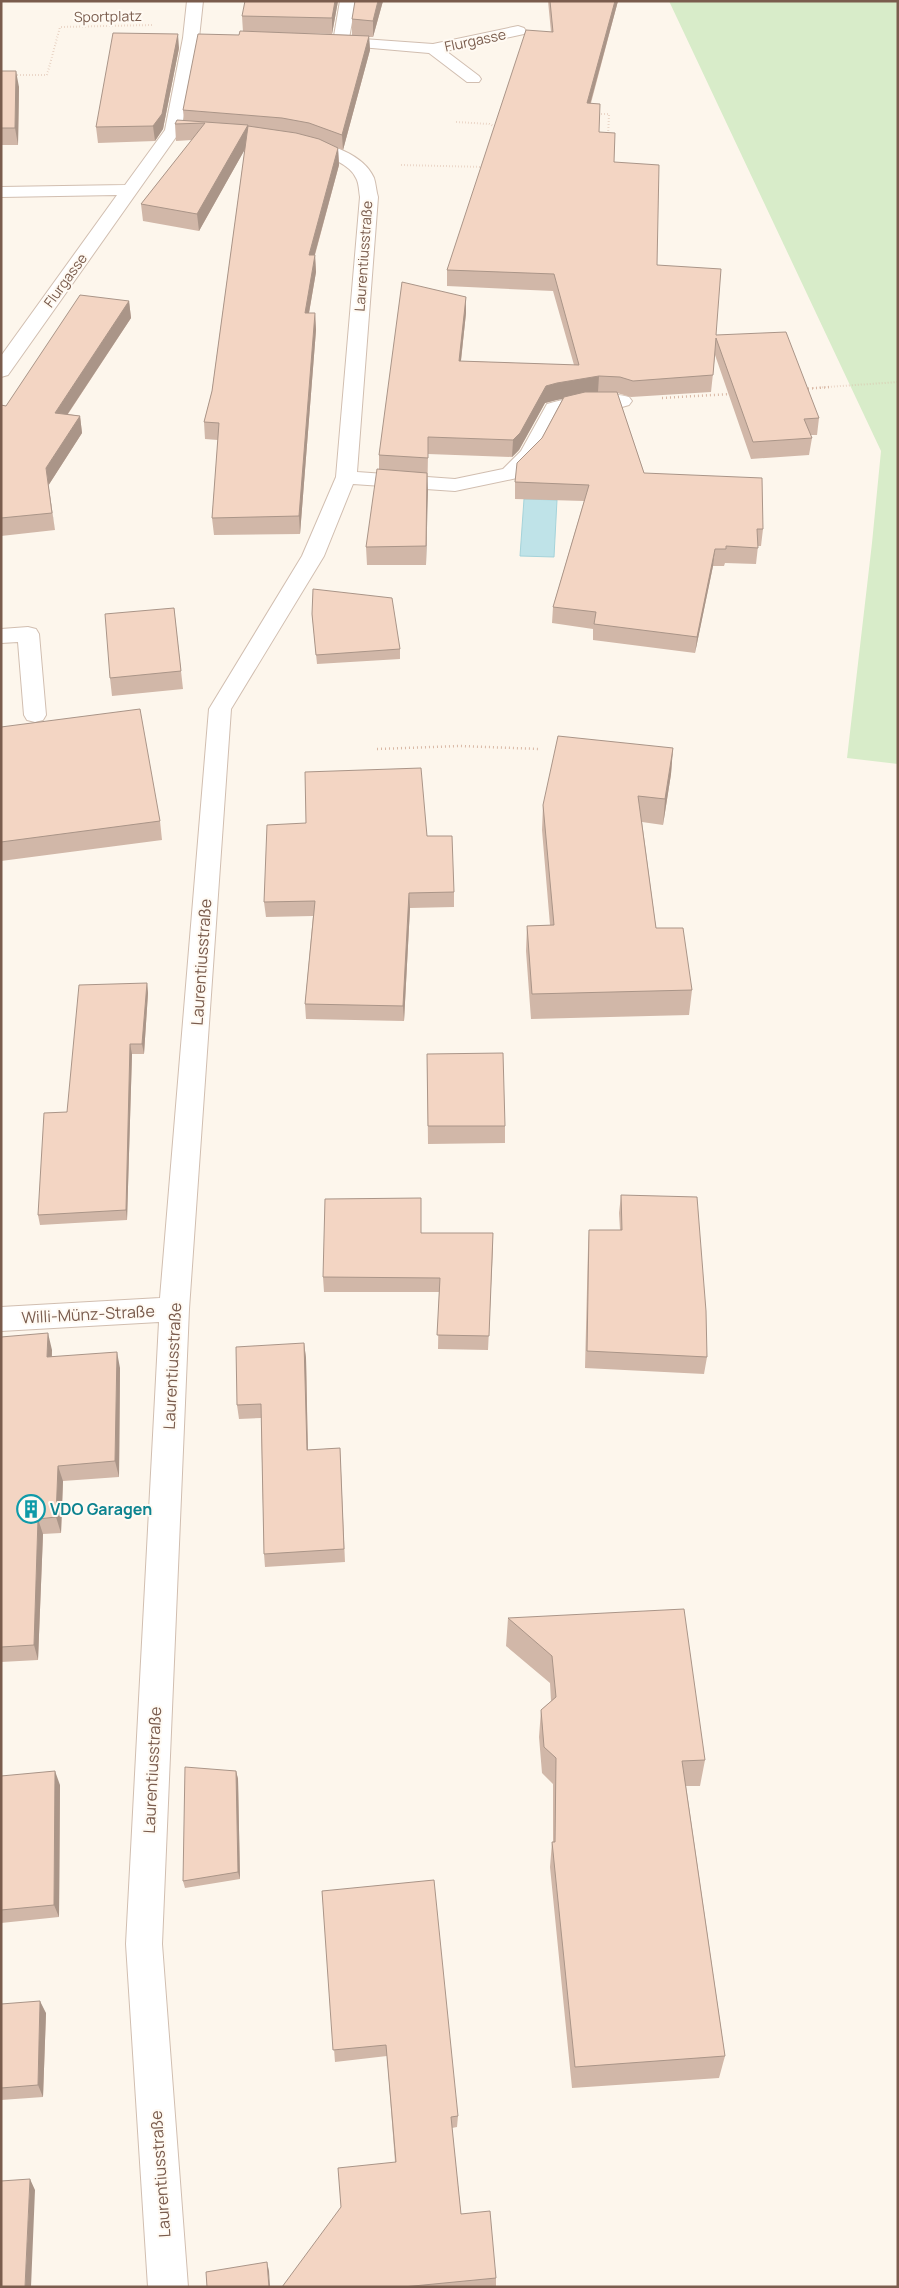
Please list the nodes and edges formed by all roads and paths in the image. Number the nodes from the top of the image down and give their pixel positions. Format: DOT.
graph roads {
  1 [pos="195,1"];
  2 [pos="348,1"];
  3 [pos="518,30"];
  4 [pos="191,32"];
  5 [pos="210,39"];
  6 [pos="313,40"];
  7 [pos="341,41"];
  8 [pos="433,48"];
  9 [pos="10,75"];
  10 [pos="473,79"];
  11 [pos="590,113"];
  12 [pos="456,122"];
  13 [pos="173,130"];
  14 [pos="503,131"];
  15 [pos="201,132"];
  16 [pos="279,139"];
  17 [pos="607,143"];
  18 [pos="351,164"];
  19 [pos="484,167"];
  20 [pos="130,190"];
  21 [pos="1,192"];
  22 [pos="1,371"];
  23 [pos="898,382"];
  24 [pos="799,389"];
  25 [pos="730,394"];
  26 [pos="622,401"];
  27 [pos="346,477"];
  28 [pos="1,636"];
  29 [pos="35,715"];
  30 [pos="377,749"];
  31 [pos="540,749"];
  32 [pos="174,1309"];
  33 [pos="1,1319"];
  34 [pos="168,2287"];
  1 -- 4 [label="street, Flurgasse"];
  2 -- 7 [label="street"];
  3 -- 8 [label="street, Flurgasse"];
  4 -- 5 [label="street"];
  4 -- 9 [label="path, Sportplatz"];
  4 -- 13 [label="street, Flurgasse"];
  6 -- 7 [label="street, Flurgasse"];
  7 -- 8 [label="street, Flurgasse"];
  8 -- 10 [label="street, Flurgasse"];
  11 -- 17 [label="path"];
  12 -- 14 [label="path"];
  13 -- 15 [label="street"];
  13 -- 20 [label="street, Flurgasse"];
  16 -- 18 [label="street, Laurentiusstraße"];
  18 -- 19 [label="path"];
  18 -- 27 [label="street, Laurentiusstraße"];
  20 -- 21 [label="street"];
  20 -- 22 [label="street, Flurgasse"];
  23 -- 24 [label="path"];
  25 -- 26 [label="path"];
  26 -- 27 [label="street"];
  27 -- 32 [label="street, Laurentiusstraße"];
  28 -- 29 [label="street"];
  30 -- 31 [label="path"];
  32 -- 33 [label="street, Willi-Münz-Straße"];
  32 -- 34 [label="street, Laurentiusstraße"];
}
